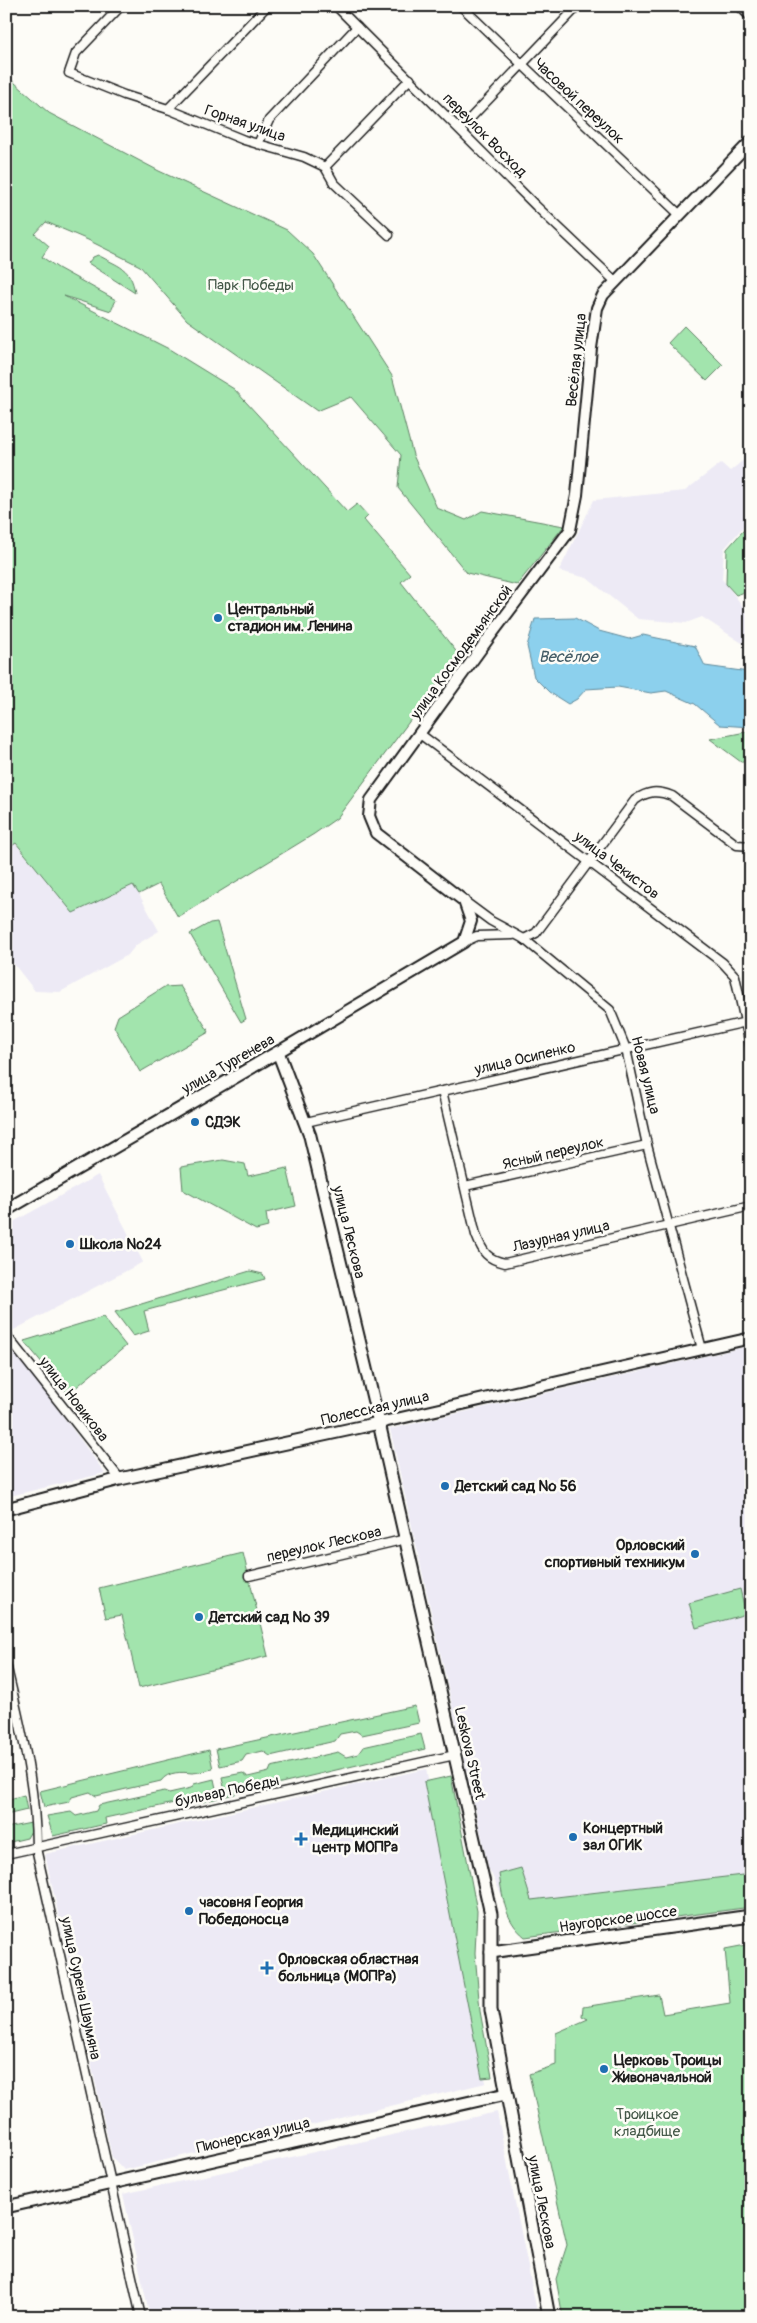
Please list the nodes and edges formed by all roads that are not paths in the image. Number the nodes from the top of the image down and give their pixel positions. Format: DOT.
graph roads {
  1 [pos="121,6"];
  2 [pos="267,6"];
  3 [pos="336,6"];
  4 [pos="461,6"];
  5 [pos="578,6"];
  6 [pos="742,6"];
  7 [pos="751,15"];
  8 [pos="357,27"];
  9 [pos="522,66"];
  10 [pos="410,79"];
  11 [pos="168,109"];
  12 [pos="460,129"];
  13 [pos="751,141"];
  14 [pos="258,144"];
  15 [pos="325,167"];
  16 [pos="680,215"];
  17 [pos="389,235"];
  18 [pos="615,282"];
  19 [pos="573,522"];
  20 [pos="420,734"];
  21 [pos="371,800"];
  22 [pos="751,846"];
  23 [pos="590,862"];
  24 [pos="464,901"];
  25 [pos="514,935"];
  26 [pos="524,940"];
  27 [pos="464,942"];
  28 [pos="748,1022"];
  29 [pos="626,1049"];
  30 [pos="751,1049"];
  31 [pos="278,1052"];
  32 [pos="442,1091"];
  33 [pos="306,1122"];
  34 [pos="647,1146"];
  35 [pos="465,1186"];
  36 [pos="751,1206"];
  37 [pos="6,1210"];
  38 [pos="669,1225"];
  39 [pos="6,1335"];
  40 [pos="751,1338"];
  41 [pos="702,1349"];
  42 [pos="379,1423"];
  43 [pos="120,1480"];
  44 [pos="6,1508"];
  45 [pos="406,1539"];
  46 [pos="249,1576"];
  47 [pos="6,1664"];
  48 [pos="455,1755"];
  49 [pos="36,1848"];
  50 [pos="6,1854"];
  51 [pos="751,1916"];
  52 [pos="490,1952"];
  53 [pos="506,2094"];
  54 [pos="110,2183"];
  55 [pos="6,2206"];
  56 [pos="141,2317"];
  57 [pos="549,2317"];
  1 -- 11 [label="street, Горная улица"];
  2 -- 11 [label="street"];
  3 -- 8 [label="street, переулок Восход"];
  4 -- 9 [label="street, Часовой переулок"];
  5 -- 9 [label="street"];
  6 -- 7 [label="main road"];
  8 -- 10 [label="street, переулок Восход"];
  8 -- 14 [label="street"];
  9 -- 12 [label="street"];
  9 -- 16 [label="street, Часовой переулок"];
  10 -- 12 [label="street, переулок Восход"];
  10 -- 15 [label="street"];
  11 -- 14 [label="street, Горная улица"];
  12 -- 18 [label="street, переулок Восход"];
  13 -- 16 [label="street, Весёлая улица"];
  14 -- 15 [label="street, Горная улица"];
  15 -- 17 [label="street"];
  16 -- 18 [label="street, Весёлая улица"];
  18 -- 19 [label="street, Весёлая улица"];
  19 -- 20 [label="street, улица Космодемьянской"];
  20 -- 21 [label="street, улица Космодемьянской"];
  20 -- 23 [label="street, улица Чекистов"];
  21 -- 24 [label="street, Новая улица"];
  22 -- 23 [label="street"];
  23 -- 26 [label="street"];
  23 -- 28 [label="street, улица Чекистов"];
  24 -- 25 [label="street, Новая улица"];
  24 -- 27 [label="street"];
  25 -- 26 [label="street, Новая улица"];
  25 -- 27 [label="street"];
  26 -- 29 [label="street, Новая улица"];
  27 -- 31 [label="street, улица Тургенева"];
  28 -- 29 [label="street, улица Осипенко"];
  28 -- 30 [label="street, улица Чекистов"];
  29 -- 32 [label="street, улица Осипенко"];
  29 -- 34 [label="street, Новая улица"];
  31 -- 33 [label="main road, улица Лескова"];
  31 -- 37 [label="main road, улица Тургенева"];
  32 -- 33 [label="street, улица Осипенко"];
  32 -- 35 [label="street, Лазурная улица"];
  33 -- 42 [label="main road, улица Лескова"];
  34 -- 35 [label="street, Ясный переулок"];
  34 -- 38 [label="street, Новая улица"];
  35 -- 38 [label="street, Лазурная улица"];
  36 -- 38 [label="street, Лазурная улица"];
  38 -- 41 [label="street, Новая улица"];
  39 -- 43 [label="street, улица Новикова"];
  40 -- 41 [label="street, Полесская улица"];
  41 -- 42 [label="street, Полесская улица"];
  42 -- 43 [label="main road, Полесская улица"];
  42 -- 45 [label="main road, Leskova Street"];
  43 -- 44 [label="main road, Полесская улица"];
  45 -- 46 [label="street, переулок Лескова"];
  45 -- 48 [label="main road, Leskova Street"];
  47 -- 49 [label="street, улица Сурена Шаумяна"];
  48 -- 49 [label="street, бульвар Победы"];
  48 -- 52 [label="main road, Leskova Street"];
  49 -- 50 [label="street, бульвар Победы"];
  49 -- 54 [label="street, улица Сурена Шаумяна"];
  51 -- 52 [label="main road, Наугорское шоссе"];
  52 -- 53 [label="main road, Leskova Street"];
  53 -- 54 [label="main road, Пионерская улица"];
  53 -- 57 [label="main road, улица Лескова"];
  54 -- 55 [label="main road, Пионерская улица"];
  54 -- 56 [label="street, улица Сурена Шаумяна"];
}
